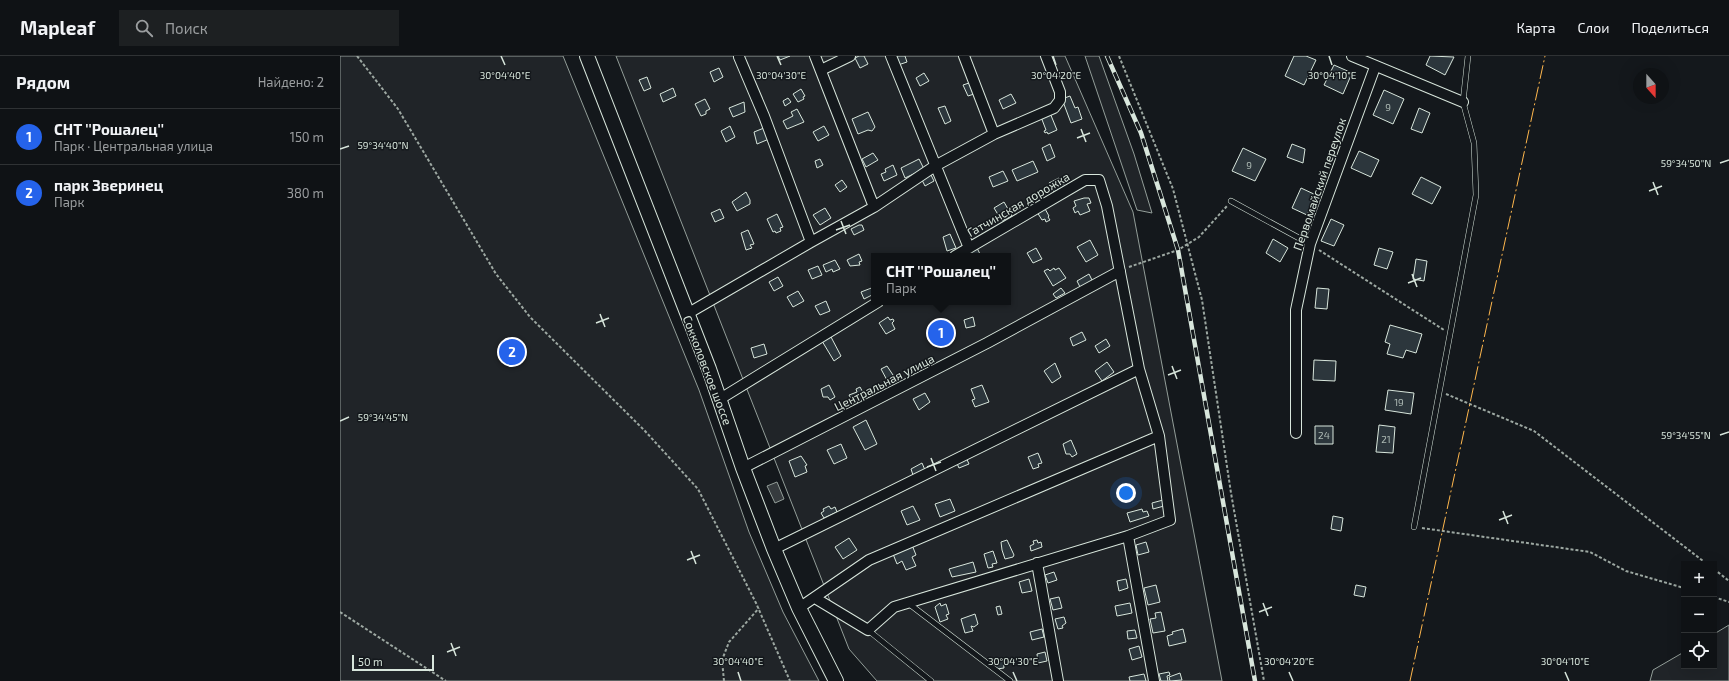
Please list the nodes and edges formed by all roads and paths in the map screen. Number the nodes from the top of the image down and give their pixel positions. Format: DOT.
graph roads {
  1 [pos="356,56"];
  2 [pos="587,56"];
  3 [pos="815,56"];
  4 [pos="850,56"];
  5 [pos="891,56"];
  6 [pos="964,56"];
  7 [pos="1046,56"];
  8 [pos="1119,56"];
  9 [pos="1352,56"];
  10 [pos="1468,56"];
  11 [pos="739,57"];
  12 [pos="1375,67"];
  13 [pos="821,70"];
  14 [pos="1463,102"];
  15 [pos="994,134"];
  16 [pos="935,166"];
  17 [pos="1231,201"];
  18 [pos="874,207"];
  19 [pos="811,242"];
  20 [pos="1188,244"];
  21 [pos="1310,244"];
  22 [pos="969,248"];
  23 [pos="960,253"];
  24 [pos="1120,271"];
  25 [pos="873,305"];
  26 [pos="687,314"];
  27 [pos="1450,334"];
  28 [pos="1139,369"];
  29 [pos="1439,391"];
  30 [pos="720,399"];
  31 [pos="1296,432"];
  32 [pos="1159,436"];
  33 [pos="743,468"];
  34 [pos="1414,527"];
  35 [pos="1128,536"];
  36 [pos="774,549"];
  37 [pos="1703,561"];
  38 [pos="1037,563"];
  39 [pos="1717,572"];
  40 [pos="1729,581"];
  41 [pos="1681,587"];
  42 [pos="814,598"];
  43 [pos="1717,598"];
  44 [pos="1729,602"];
  45 [pos="908,603"];
  46 [pos="759,608"];
  47 [pos="799,608"];
  48 [pos="340,612"];
  49 [pos="868,630"];
  50 [pos="446,681"];
  51 [pos="724,681"];
  52 [pos="790,681"];
  53 [pos="836,681"];
  54 [pos="931,681"];
  55 [pos="1010,681"];
  56 [pos="1058,681"];
  57 [pos="1154,681"];
  58 [pos="1264,681"];
  1 -- 46 [label="path"];
  2 -- 26 [label="main road, Сокколовское шоссе"];
  3 -- 13 [label="street"];
  4 -- 13 [label="street"];
  5 -- 16 [label="street"];
  6 -- 15 [label="street"];
  7 -- 15 [label="street"];
  8 -- 20 [label="path"];
  9 -- 12 [label="street"];
  10 -- 14 [label="lane"];
  11 -- 19 [label="street"];
  12 -- 14 [label="street"];
  12 -- 21 [label="street, Первомайский переулок"];
  13 -- 18 [label="street"];
  14 -- 27 [label="lane"];
  15 -- 16 [label="street"];
  16 -- 18 [label="street"];
  16 -- 22 [label="street"];
  17 -- 20 [label="path"];
  17 -- 21 [label="lane"];
  18 -- 19 [label="street"];
  19 -- 26 [label="street"];
  20 -- 24 [label="path"];
  20 -- 58 [label="path"];
  21 -- 27 [label="path"];
  21 -- 31 [label="street, Первомайский переулок"];
  22 -- 23 [label="street, Гатчинская дорожка"];
  22 -- 24 [label="street, Гатчинская дорожка"];
  24 -- 28 [label="street"];
  24 -- 33 [label="street, Центральная улица"];
  25 -- 30 [label="street"];
  26 -- 30 [label="main road, Сокколовское шоссе"];
  27 -- 29 [label="lane"];
  28 -- 32 [label="street"];
  28 -- 36 [label="street"];
  29 -- 34 [label="lane"];
  29 -- 37 [label="path"];
  30 -- 33 [label="main road, Сокколовское шоссе"];
  32 -- 35 [label="street"];
  32 -- 42 [label="street"];
  33 -- 36 [label="main road, Сокколовское шоссе"];
  34 -- 41 [label="path"];
  35 -- 38 [label="street"];
  35 -- 57 [label="street"];
  36 -- 47 [label="main road, Сокколовское шоссе"];
  38 -- 45 [label="street"];
  38 -- 56 [label="street"];
  39 -- 40 [label="path"];
  42 -- 47 [label="street"];
  42 -- 49 [label="street"];
  43 -- 44 [label="path"];
  45 -- 49 [label="street"];
  45 -- 55 [label="lane"];
  46 -- 51 [label="path"];
  46 -- 52 [label="path"];
  47 -- 53 [label="main road, Сокколовское шоссе"];
  48 -- 50 [label="path"];
  49 -- 54 [label="lane"];
}
